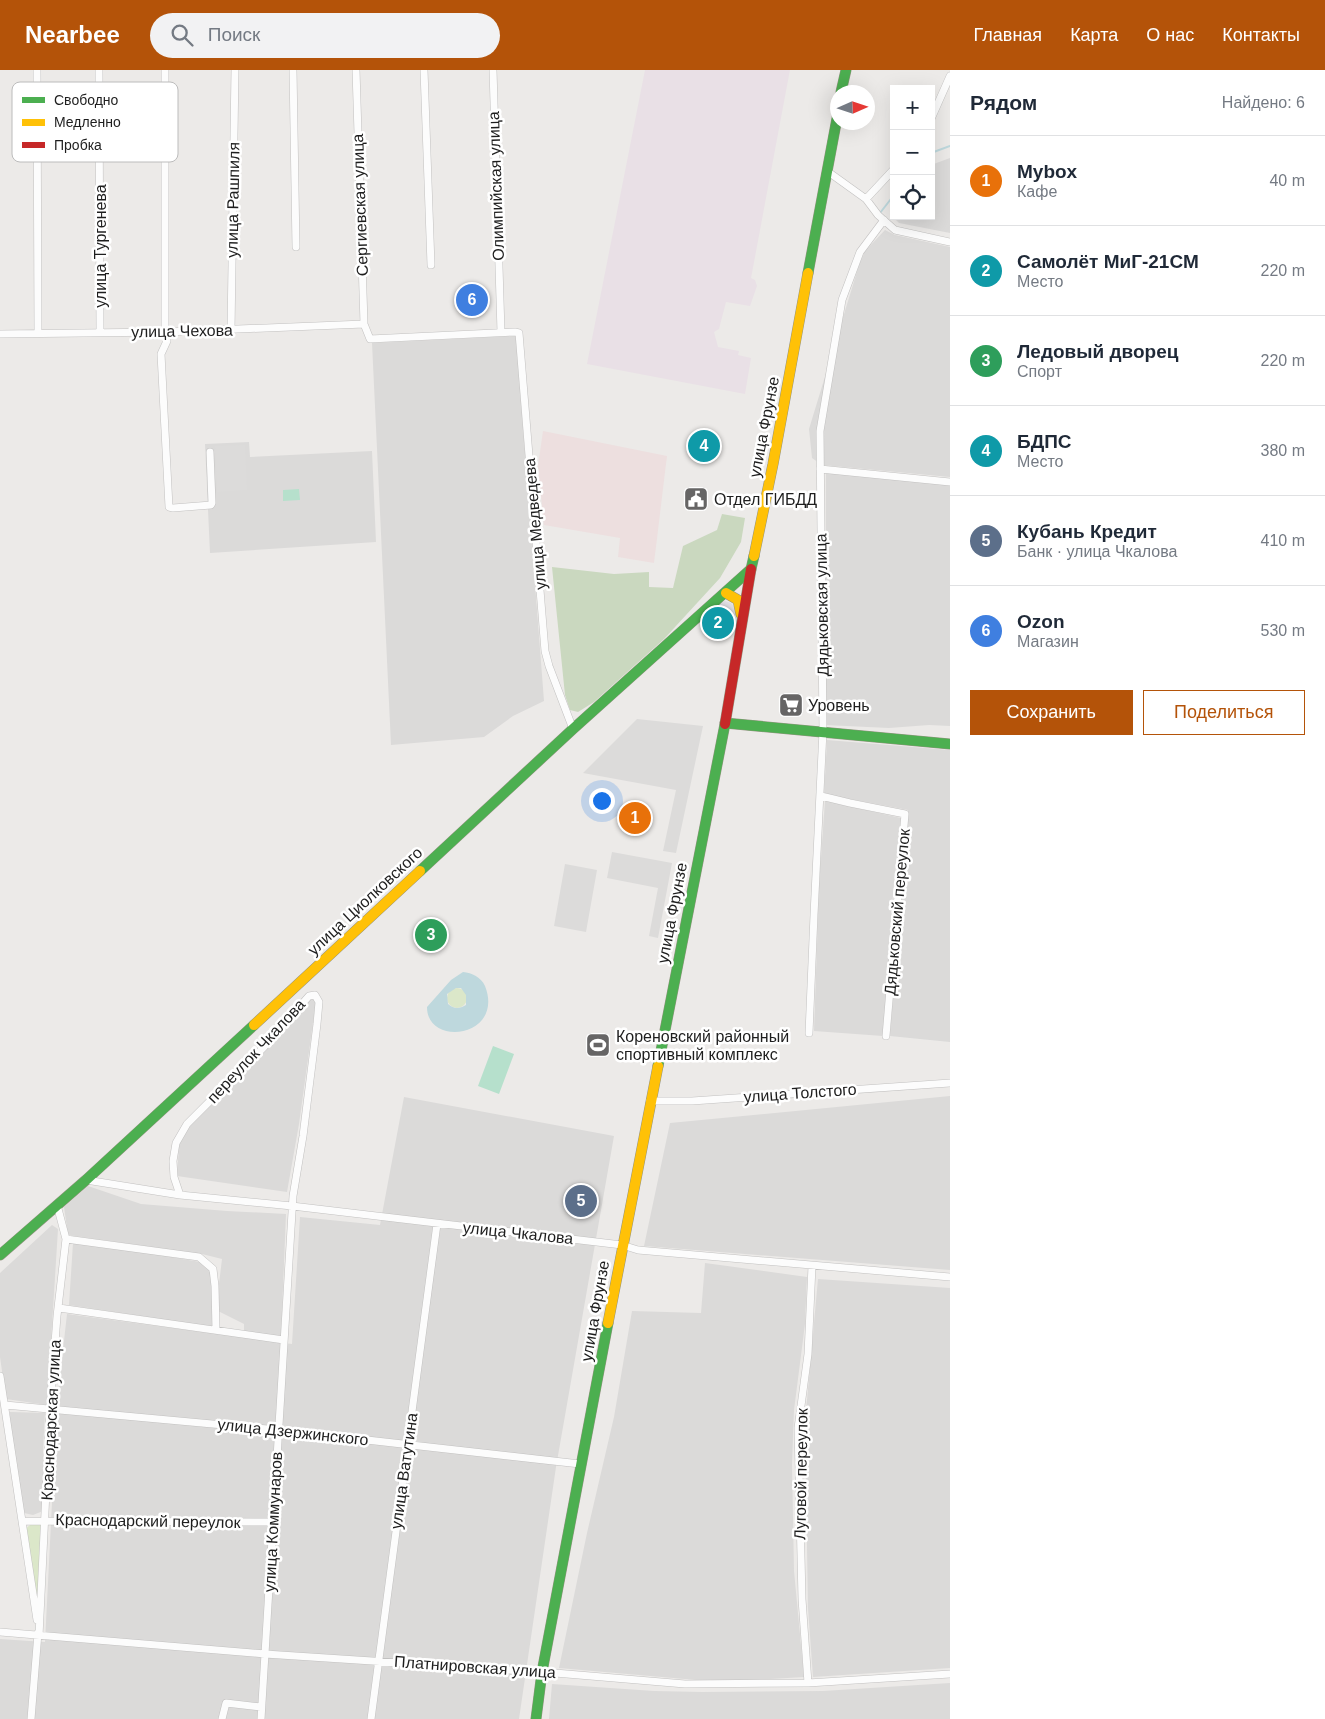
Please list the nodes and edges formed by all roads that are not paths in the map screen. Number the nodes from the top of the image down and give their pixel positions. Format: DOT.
graph roads {
  1 [pos="235,70"];
  2 [pos="293,70"];
  3 [pos="356,70"];
  4 [pos="424,70"];
  5 [pos="493,70"];
  6 [pos="846,70"];
  7 [pos="950,76"];
  8 [pos="843,85"];
  9 [pos="935,111"];
  10 [pos="834,130"];
  11 [pos="37,162"];
  12 [pos="100,162"];
  13 [pos="165,162"];
  14 [pos="826,171"];
  15 [pos="890,173"];
  16 [pos="866,199"];
  17 [pos="884,220"];
  18 [pos="950,242"];
  19 [pos="296,247"];
  20 [pos="431,265"];
  21 [pos="364,324"];
  22 [pos="230,330"];
  23 [pos="100,332"];
  24 [pos="165,332"];
  25 [pos="501,332"];
  26 [pos="38,333"];
  27 [pos="0,334"];
  28 [pos="210,452"];
  29 [pos="820,469"];
  30 [pos="950,482"];
  31 [pos="751,569"];
  32 [pos="726,593"];
  33 [pos="743,622"];
  34 [pos="725,724"];
  35 [pos="573,729"];
  36 [pos="823,731"];
  37 [pos="950,744"];
  38 [pos="820,796"];
  39 [pos="810,1033"];
  40 [pos="886,1036"];
  41 [pos="950,1083"];
  42 [pos="650,1101"];
  43 [pos="86,1180"];
  44 [pos="180,1195"];
  45 [pos="57,1205"];
  46 [pos="292,1206"];
  47 [pos="436,1224"];
  48 [pos="66,1239"];
  49 [pos="622,1245"];
  50 [pos="0,1255"];
  51 [pos="812,1266"];
  52 [pos="950,1277"];
  53 [pos="59,1308"];
  54 [pos="216,1330"];
  55 [pos="284,1340"];
  56 [pos="0,1376"];
  57 [pos="5,1405"];
  58 [pos="50,1409"];
  59 [pos="278,1430"];
  60 [pos="408,1444"];
  61 [pos="580,1464"];
  62 [pos="45,1520"];
  63 [pos="23,1521"];
  64 [pos="273,1522"];
  65 [pos="0,1632"];
  66 [pos="39,1636"];
  67 [pos="265,1654"];
  68 [pos="378,1661"];
  69 [pos="542,1672"];
  70 [pos="950,1674"];
  71 [pos="808,1684"];
  72 [pos="261,1707"];
  73 [pos="31,1719"];
  74 [pos="222,1719"];
  75 [pos="260,1719"];
  76 [pos="371,1719"];
  77 [pos="536,1719"];
  1 -- 22 [label="street, улица Рашпиля"];
  2 -- 19 [label="street"];
  3 -- 21 [label="street, Сергиевская улица"];
  4 -- 20 [label="street"];
  5 -- 25 [label="street, Олимпийская улица"];
  6 -- 8 [label="main road"];
  7 -- 9 [label="street"];
  10 -- 14 [label="main road, улица Фрунзе"];
  11 -- 26 [label="street"];
  12 -- 23 [label="street, улица Тургенева"];
  13 -- 24 [label="street"];
  14 -- 16 [label="street"];
  14 -- 31 [label="main road, улица Фрунзе"];
  15 -- 16 [label="street"];
  16 -- 17 [label="street"];
  17 -- 18 [label="street"];
  17 -- 29 [label="street, Дядьковская улица"];
  21 -- 22 [label="street, улица Чехова"];
  21 -- 25 [label="street, Сергиевская улица"];
  22 -- 24 [label="street, улица Чехова"];
  23 -- 24 [label="street, улица Чехова"];
  23 -- 26 [label="street, улица Чехова"];
  24 -- 28 [label="street"];
  25 -- 35 [label="street, улица Медведева"];
  26 -- 27 [label="street, улица Чехова"];
  29 -- 30 [label="street"];
  29 -- 36 [label="street, Дядьковская улица"];
  31 -- 32 [label="main road, улица Циолковского"];
  31 -- 33 [label="main road, улица Фрунзе"];
  32 -- 33 [label="main road"];
  32 -- 35 [label="main road, улица Циолковского"];
  33 -- 34 [label="main road, улица Фрунзе"];
  34 -- 36 [label="main road"];
  34 -- 42 [label="main road, улица Фрунзе"];
  35 -- 43 [label="main road, улица Циолковского"];
  36 -- 37 [label="main road"];
  36 -- 38 [label="street, Дядьковская улица"];
  38 -- 39 [label="street, Дядьковская улица"];
  38 -- 40 [label="street, Дядьковский переулок"];
  41 -- 42 [label="street, улица Толстого"];
  42 -- 49 [label="main road, улица Фрунзе"];
  43 -- 44 [label="street, улица Чкалова"];
  43 -- 45 [label="main road, улица Циолковского"];
  44 -- 46 [label="street, улица Чкалова"];
  44 -- 46 [label="street, переулок Чкалова"];
  45 -- 48 [label="street, Краснодарская улица"];
  45 -- 50 [label="main road, улица Циолковского"];
  46 -- 47 [label="street, улица Чкалова"];
  46 -- 55 [label="street, улица Коммунаров"];
  47 -- 49 [label="street, улица Чкалова"];
  47 -- 60 [label="street, улица Ватутина"];
  48 -- 53 [label="street, Краснодарская улица"];
  48 -- 54 [label="street"];
  49 -- 51 [label="street, улица Чкалова"];
  49 -- 61 [label="main road, улица Фрунзе"];
  51 -- 52 [label="street, улица Чкалова"];
  51 -- 71 [label="street, Луговой переулок"];
  53 -- 54 [label="street"];
  53 -- 58 [label="street, Краснодарская улица"];
  54 -- 55 [label="street"];
  55 -- 59 [label="street, улица Коммунаров"];
  56 -- 57 [label="street, Краснодарская улица"];
  57 -- 58 [label="street, улица Дзержинского"];
  57 -- 63 [label="street, Краснодарская улица"];
  58 -- 59 [label="street, улица Дзержинского"];
  58 -- 62 [label="street, Краснодарская улица"];
  59 -- 60 [label="street, улица Дзержинского"];
  59 -- 64 [label="street, улица Коммунаров"];
  60 -- 61 [label="street, улица Дзержинского"];
  60 -- 68 [label="street, улица Ватутина"];
  61 -- 69 [label="main road, улица Фрунзе"];
  62 -- 63 [label="street, Краснодарский переулок"];
  62 -- 64 [label="street, Краснодарский переулок"];
  62 -- 66 [label="street, Краснодарская улица"];
  63 -- 66 [label="street, Краснодарская улица"];
  64 -- 67 [label="street, улица Коммунаров"];
  65 -- 66 [label="street, Платнировская улица"];
  66 -- 67 [label="street, Платнировская улица"];
  66 -- 73 [label="street, Краснодарская улица"];
  67 -- 68 [label="street, Платнировская улица"];
  67 -- 72 [label="street, улица Коммунаров"];
  68 -- 69 [label="street, Платнировская улица"];
  68 -- 76 [label="street, улица Ватутина"];
  69 -- 71 [label="street, Платнировская улица"];
  69 -- 77 [label="main road, улица Фрунзе"];
  70 -- 71 [label="street, Платнировская улица"];
  72 -- 74 [label="street"];
  72 -- 75 [label="street, улица Коммунаров"];
}
